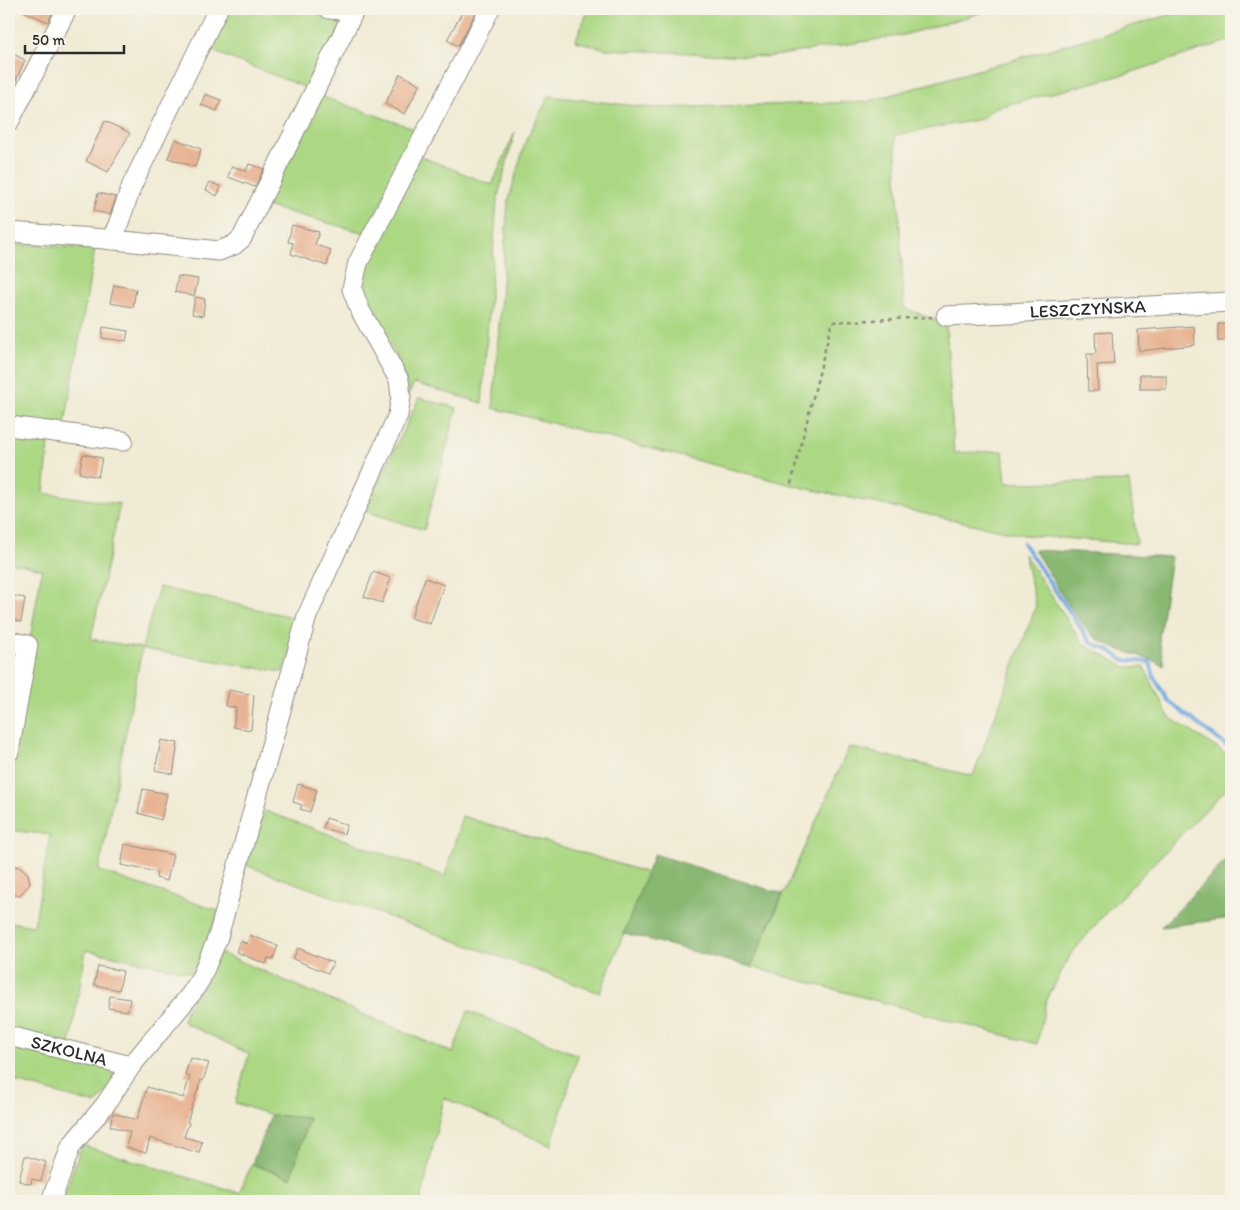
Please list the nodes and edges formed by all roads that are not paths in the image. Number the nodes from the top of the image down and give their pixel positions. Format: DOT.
graph roads {
  1 [pos="67,9"];
  2 [pos="218,9"];
  3 [pos="329,9"];
  4 [pos="490,9"];
  5 [pos="354,10"];
  6 [pos="9,122"];
  7 [pos="9,232"];
  8 [pos="111,240"];
  9 [pos="1231,302"];
  10 [pos="946,316"];
  11 [pos="9,426"];
  12 [pos="123,441"];
  13 [pos="9,641"];
  14 [pos="9,752"];
  15 [pos="9,1036"];
  16 [pos="131,1066"];
  17 [pos="51,1201"];
  1 -- 6 [label="street"];
  2 -- 8 [label="street"];
  3 -- 5 [label="street"];
  4 -- 16 [label="street"];
  5 -- 8 [label="street"];
  7 -- 8 [label="street"];
  9 -- 10 [label="street, LESZCZYŃSKA"];
  11 -- 12 [label="street"];
  13 -- 14 [label="street"];
  15 -- 16 [label="street, SZKOLNA"];
  16 -- 17 [label="street"];
}
